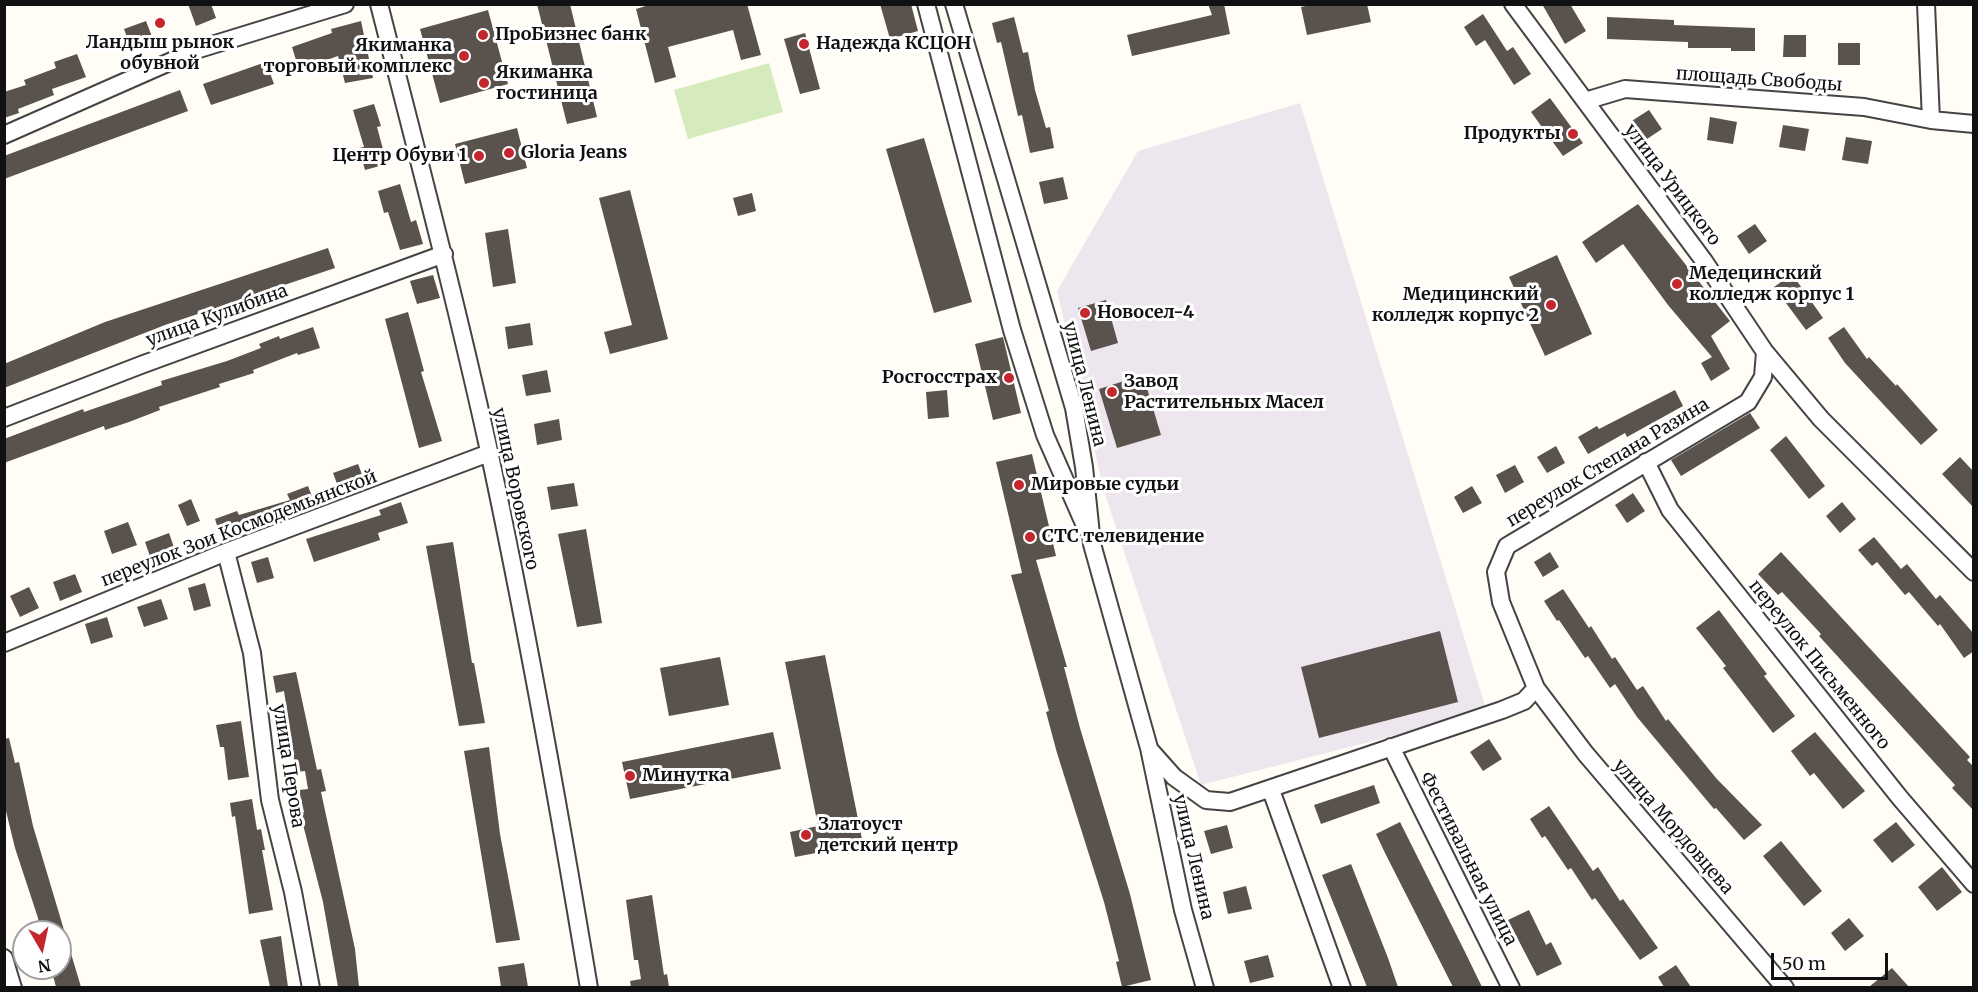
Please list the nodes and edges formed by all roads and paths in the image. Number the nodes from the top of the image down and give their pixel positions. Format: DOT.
graph roads {
  1 [pos="345,4"];
  2 [pos="379,4"];
  3 [pos="926,4"];
  4 [pos="954,4"];
  5 [pos="1513,4"];
  6 [pos="1926,4"];
  7 [pos="1585,101"];
  8 [pos="1931,120"];
  9 [pos="1974,124"];
  10 [pos="4,135"];
  11 [pos="444,254"];
  12 [pos="1765,352"];
  13 [pos="4,418"];
  14 [pos="489,453"];
  15 [pos="1646,462"];
  16 [pos="1092,544"];
  17 [pos="226,552"];
  18 [pos="1974,572"];
  19 [pos="4,643"];
  20 [pos="1536,688"];
  21 [pos="1391,747"];
  22 [pos="1149,748"];
  23 [pos="1271,790"];
  24 [pos="1974,884"];
  25 [pos="4,958"];
  26 [pos="13,987"];
  27 [pos="310,987"];
  28 [pos="589,987"];
  29 [pos="1206,987"];
  30 [pos="1342,987"];
  31 [pos="1511,987"];
  32 [pos="1785,987"];
  1 -- 10 [label="street"];
  2 -- 11 [label="street, улица Воровского"];
  3 -- 16 [label="street"];
  4 -- 16 [label="street, улица Ленина"];
  5 -- 7 [label="street, улица Урицкого"];
  6 -- 8 [label="street"];
  7 -- 8 [label="street, площадь Свободы"];
  7 -- 12 [label="street, улица Урицкого"];
  8 -- 9 [label="street, площадь Свободы"];
  11 -- 13 [label="street, улица Кулибина"];
  11 -- 14 [label="street, улица Воровского"];
  12 -- 15 [label="street, переулок Степана Разина"];
  12 -- 18 [label="street, улица Урицкого"];
  14 -- 17 [label="street, переулок Зои Космодемьянской"];
  14 -- 28 [label="street, улица Воровского"];
  15 -- 20 [label="street, переулок Степана Разина"];
  15 -- 24 [label="street, переулок Письменного"];
  16 -- 22 [label="street, улица Ленина"];
  17 -- 19 [label="street, переулок Зои Космодемьянской"];
  17 -- 27 [label="street, улица Перова"];
  20 -- 21 [label="street"];
  20 -- 32 [label="street, улица Мордовцева"];
  21 -- 23 [label="street"];
  21 -- 31 [label="street, Фестивальная улица"];
  22 -- 23 [label="street"];
  22 -- 29 [label="street, улица Ленина"];
  23 -- 30 [label="street"];
  25 -- 26 [label="street"];
}
